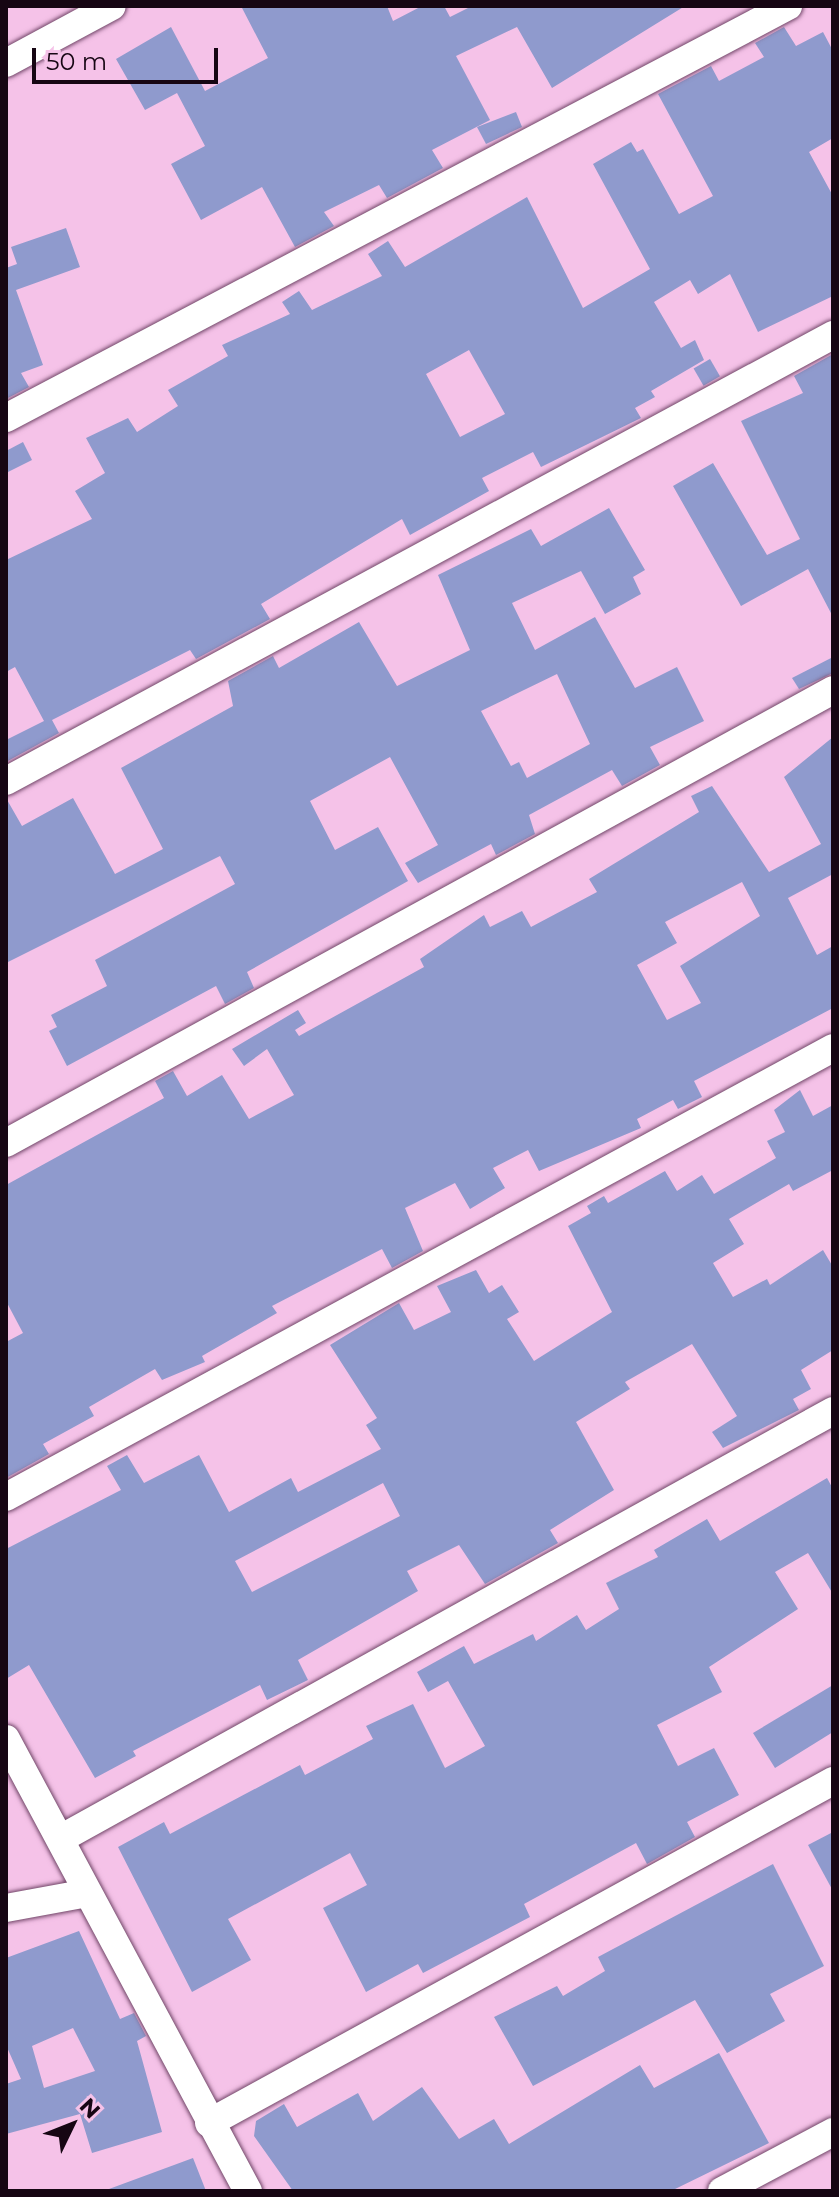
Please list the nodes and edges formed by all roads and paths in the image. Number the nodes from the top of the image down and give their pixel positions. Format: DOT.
graph roads {
  1 [pos="112,6"];
  2 [pos="788,6"];
  3 [pos="6,63"];
  4 [pos="833,335"];
  5 [pos="6,418"];
  6 [pos="833,690"];
  7 [pos="6,781"];
  8 [pos="833,1048"];
  9 [pos="6,1143"];
  10 [pos="833,1411"];
  11 [pos="6,1497"];
  12 [pos="6,1739"];
  13 [pos="833,1781"];
  14 [pos="62,1838"];
  15 [pos="88,1893"];
  16 [pos="6,1908"];
  17 [pos="209,2123"];
  18 [pos="833,2132"];
  19 [pos="248,2191"];
  20 [pos="722,2191"];
  1 -- 3 [label="street"];
  2 -- 5 [label="street"];
  4 -- 7 [label="street"];
  6 -- 9 [label="street"];
  8 -- 11 [label="street"];
  10 -- 14 [label="street"];
  12 -- 14 [label="street"];
  13 -- 17 [label="street"];
  14 -- 15 [label="street"];
  15 -- 16 [label="street"];
  15 -- 17 [label="street"];
  17 -- 19 [label="street"];
  18 -- 20 [label="street"];
}
